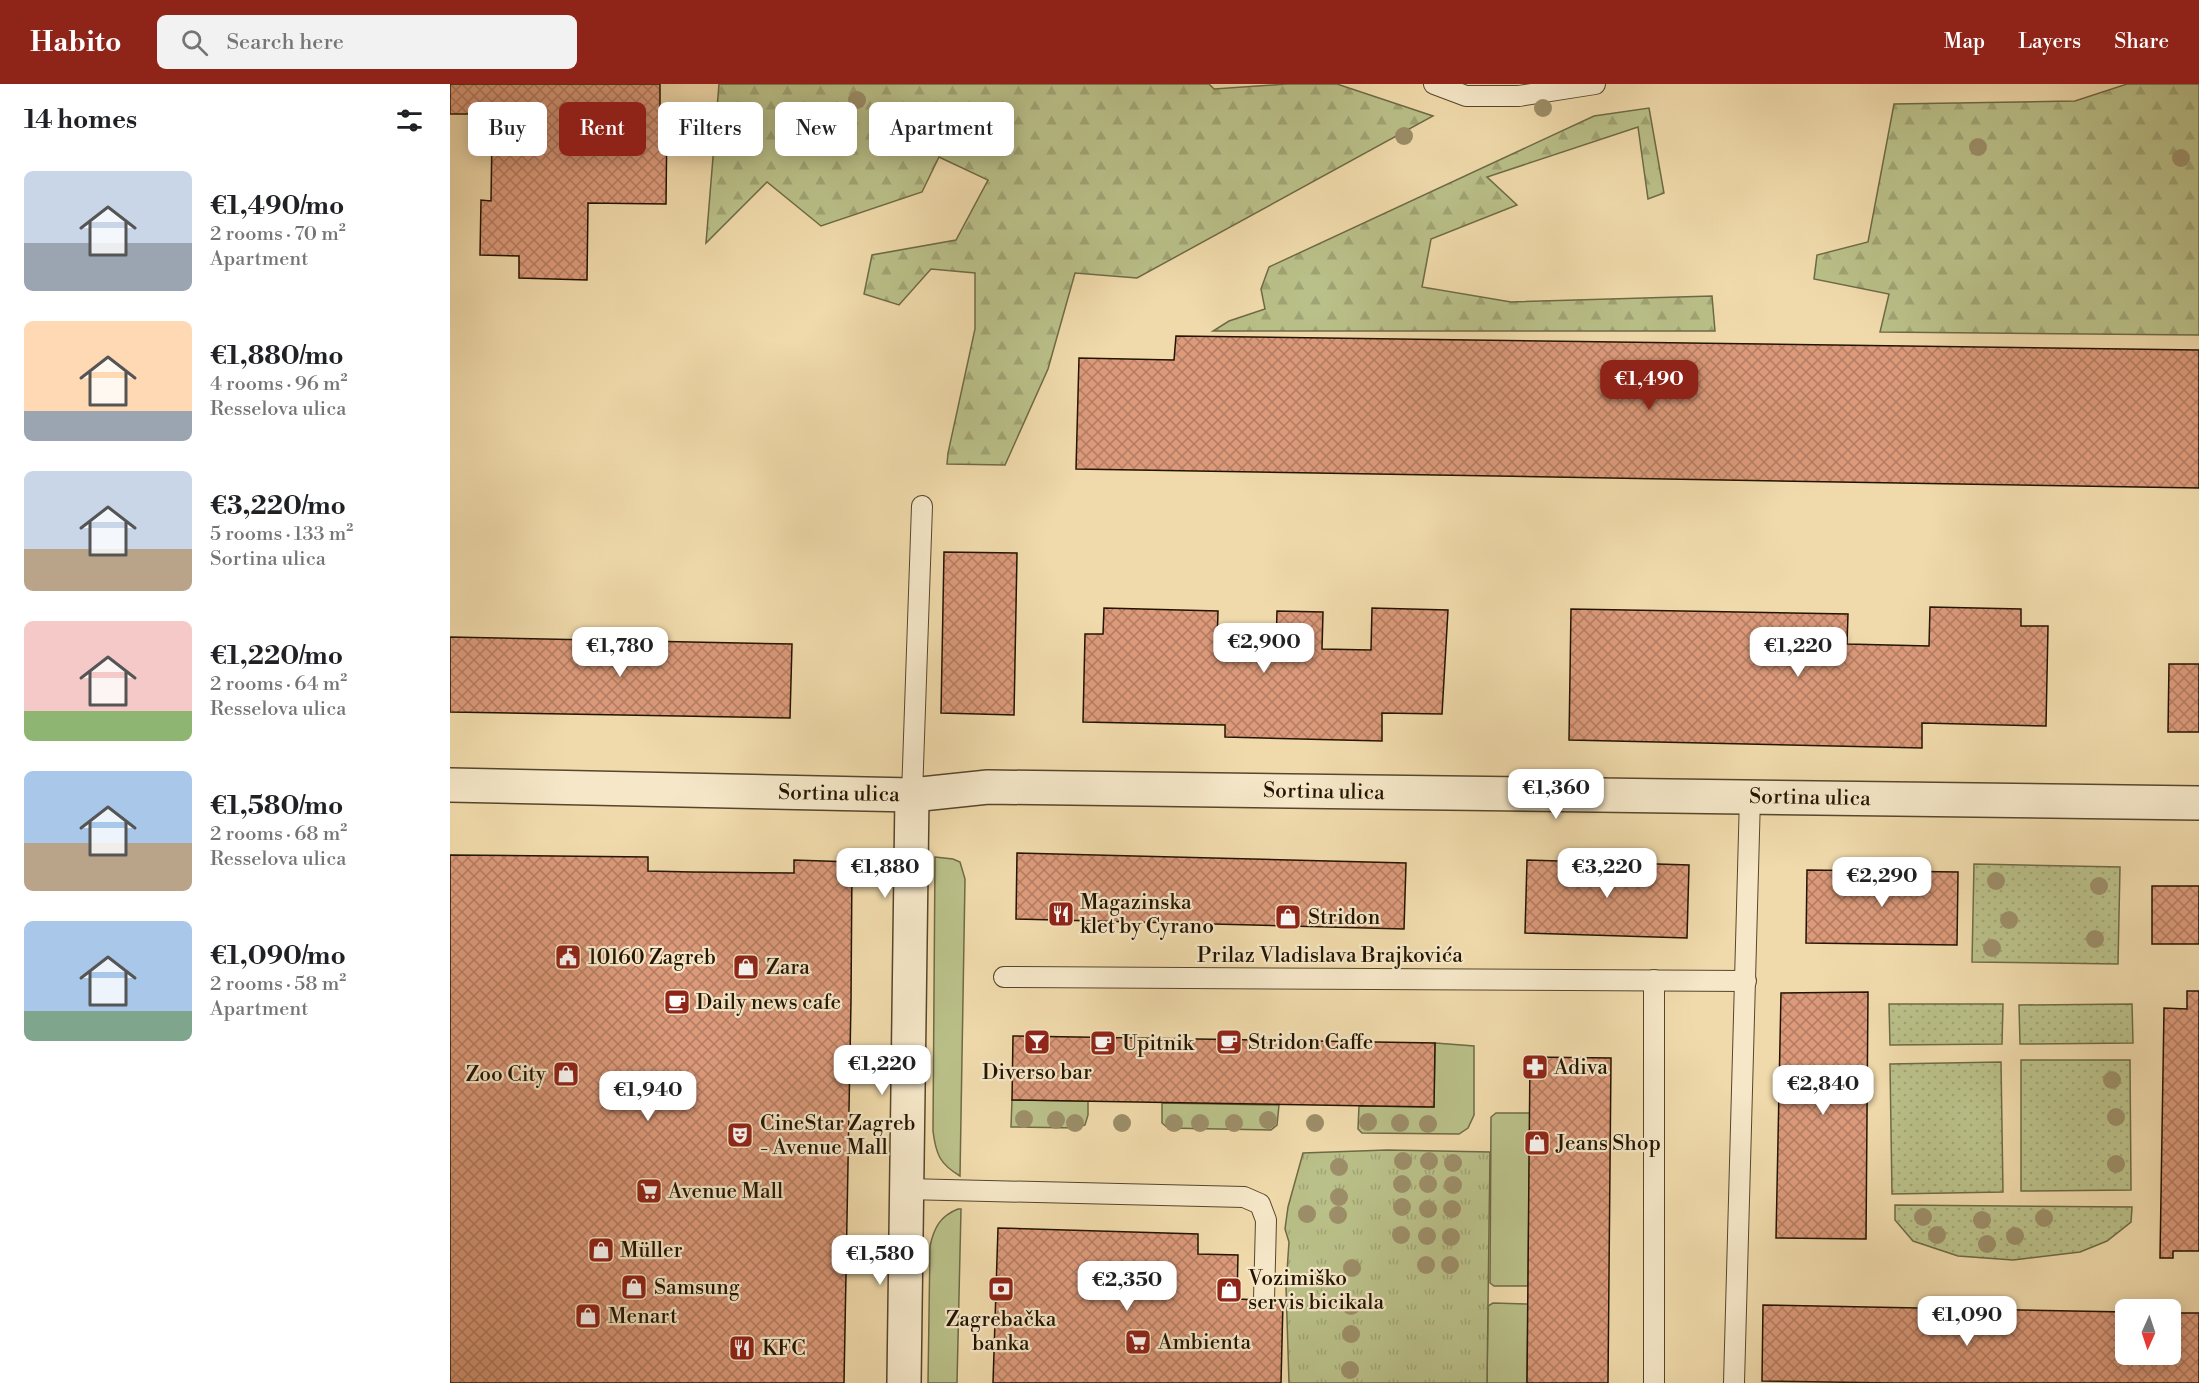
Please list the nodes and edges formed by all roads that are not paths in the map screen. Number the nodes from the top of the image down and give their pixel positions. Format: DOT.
graph roads {
  1 [pos="1434,84"];
  2 [pos="1595,84"];
  3 [pos="922,506"];
  4 [pos="450,786"];
  5 [pos="912,795"];
  6 [pos="1750,796"];
  7 [pos="2199,803"];
  8 [pos="1004,977"];
  9 [pos="1654,980"];
  10 [pos="1746,981"];
  11 [pos="906,1189"];
  12 [pos="1264,1300"];
  13 [pos="904,1383"];
  14 [pos="1654,1383"];
  15 [pos="1734,1383"];
  1 -- 2 [label="lane"];
  3 -- 5 [label="lane"];
  4 -- 5 [label="street, Sortina ulica"];
  5 -- 6 [label="street, Sortina ulica"];
  5 -- 11 [label="street"];
  6 -- 7 [label="street, Sortina ulica"];
  6 -- 10 [label="lane"];
  8 -- 9 [label="lane, Prilaz Vladislava Brajkovića"];
  9 -- 10 [label="lane, Prilaz Vladislava Brajkovića"];
  9 -- 14 [label="lane"];
  10 -- 15 [label="lane"];
  11 -- 12 [label="lane"];
  11 -- 13 [label="street"];
}
